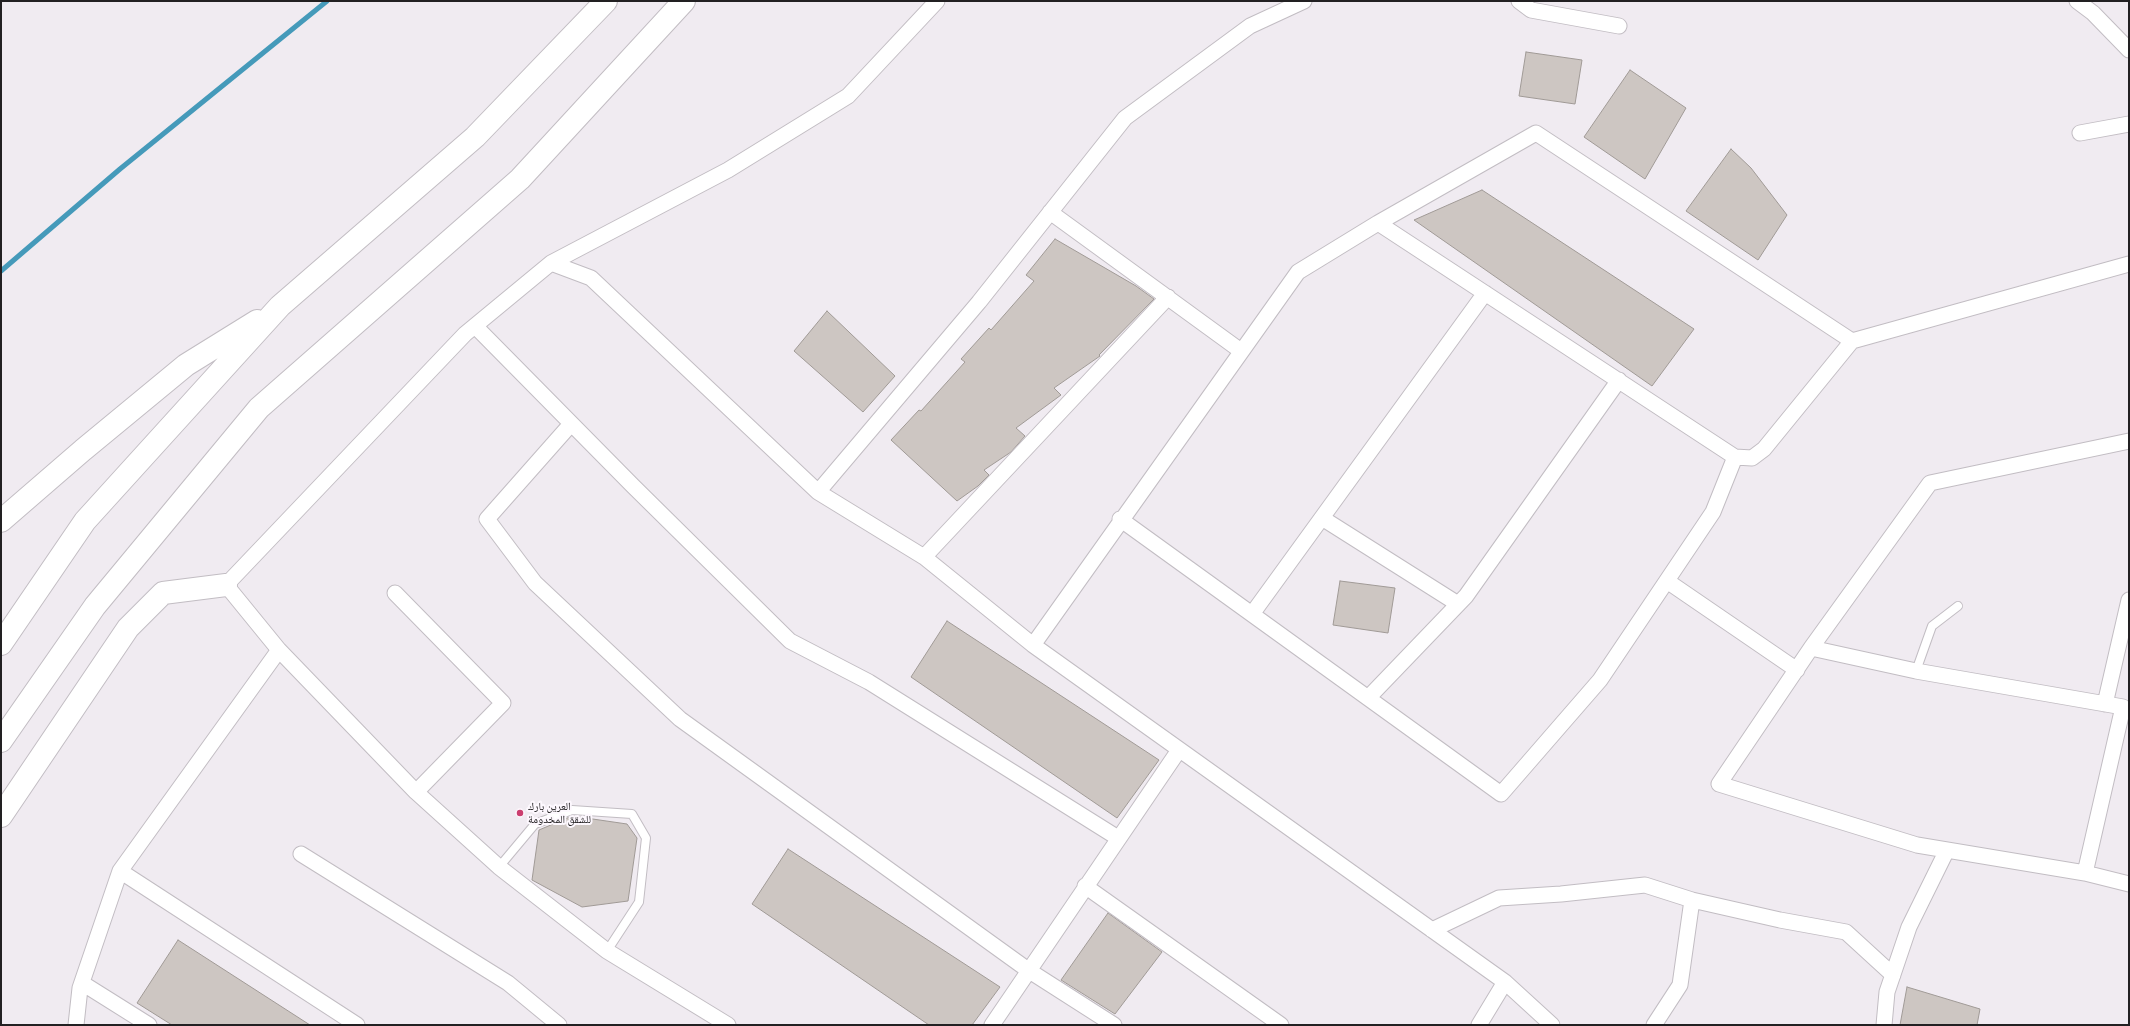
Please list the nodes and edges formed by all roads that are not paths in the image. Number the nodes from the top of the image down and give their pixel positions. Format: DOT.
graph roads {
  1 [pos="606,1"];
  2 [pos="684,1"];
  3 [pos="937,1"];
  4 [pos="1304,1"];
  5 [pos="1519,1"];
  6 [pos="2077,1"];
  7 [pos="1619,26"];
  8 [pos="2129,50"];
  9 [pos="2129,124"];
  10 [pos="2080,133"];
  11 [pos="1050,212"];
  12 [pos="1378,223"];
  13 [pos="552,263"];
  14 [pos="2129,264"];
  15 [pos="1485,293"];
  16 [pos="1168,296"];
  17 [pos="280,306"];
  18 [pos="475,326"];
  19 [pos="1852,341"];
  20 [pos="1241,352"];
  21 [pos="1619,380"];
  22 [pos="571,424"];
  23 [pos="2129,441"];
  24 [pos="1735,457"];
  25 [pos="818,492"];
  26 [pos="1322,518"];
  27 [pos="1120,519"];
  28 [pos="1,521"];
  29 [pos="924,557"];
  30 [pos="1667,581"];
  31 [pos="226,585"];
  32 [pos="394,593"];
  33 [pos="2129,600"];
  34 [pos="1458,604"];
  35 [pos="1958,606"];
  36 [pos="1252,614"];
  37 [pos="1,644"];
  38 [pos="1033,645"];
  39 [pos="1811,648"];
  40 [pos="279,650"];
  41 [pos="1797,670"];
  42 [pos="1916,671"];
  43 [pos="1368,698"];
  44 [pos="2105,704"];
  45 [pos="1,741"];
  46 [pos="1179,750"];
  47 [pos="416,792"];
  48 [pos="1,816"];
  49 [pos="1118,838"];
  50 [pos="1947,850"];
  51 [pos="301,854"];
  52 [pos="499,867"];
  53 [pos="120,871"];
  54 [pos="2085,874"];
  55 [pos="2129,884"];
  56 [pos="1085,886"];
  57 [pos="1692,900"];
  58 [pos="1432,930"];
  59 [pos="607,951"];
  60 [pos="1028,970"];
  61 [pos="1893,975"];
  62 [pos="1505,982"];
  63 [pos="82,983"];
  64 [pos="76,1025"];
  65 [pos="148,1025"];
  66 [pos="357,1025"];
  67 [pos="559,1025"];
  68 [pos="728,1025"];
  69 [pos="992,1025"];
  70 [pos="1114,1025"];
  71 [pos="1281,1025"];
  72 [pos="1479,1025"];
  73 [pos="1552,1025"];
  74 [pos="1654,1025"];
  75 [pos="1884,1025"];
  1 -- 17 [label="main road"];
  2 -- 45 [label="main road"];
  3 -- 13 [label="street"];
  4 -- 11 [label="street"];
  5 -- 7 [label="street"];
  6 -- 8 [label="street"];
  9 -- 10 [label="street"];
  11 -- 16 [label="street"];
  11 -- 25 [label="street"];
  12 -- 15 [label="street"];
  12 -- 19 [label="street"];
  12 -- 20 [label="street"];
  13 -- 18 [label="street"];
  13 -- 25 [label="street"];
  14 -- 19 [label="street"];
  15 -- 21 [label="street"];
  15 -- 26 [label="street"];
  16 -- 20 [label="street"];
  16 -- 29 [label="street"];
  17 -- 28 [label="main road"];
  17 -- 37 [label="main road"];
  18 -- 22 [label="street"];
  18 -- 31 [label="street"];
  19 -- 24 [label="street"];
  20 -- 27 [label="street"];
  21 -- 24 [label="street"];
  21 -- 34 [label="street"];
  22 -- 49 [label="street"];
  22 -- 60 [label="street"];
  23 -- 39 [label="street"];
  24 -- 30 [label="street"];
  25 -- 29 [label="street"];
  26 -- 34 [label="street"];
  26 -- 36 [label="street"];
  27 -- 36 [label="street"];
  27 -- 38 [label="street"];
  29 -- 38 [label="street"];
  30 -- 41 [label="street"];
  30 -- 43 [label="street"];
  31 -- 40 [label="street"];
  31 -- 48 [label="main road"];
  32 -- 47 [label="street"];
  33 -- 44 [label="street"];
  34 -- 43 [label="street"];
  35 -- 42 [label="lane"];
  36 -- 43 [label="street"];
  38 -- 46 [label="street"];
  39 -- 41 [label="street"];
  39 -- 42 [label="street"];
  40 -- 47 [label="street"];
  40 -- 53 [label="street"];
  41 -- 50 [label="street"];
  42 -- 44 [label="street"];
  44 -- 54 [label="street"];
  46 -- 49 [label="street"];
  46 -- 58 [label="street"];
  47 -- 52 [label="street"];
  49 -- 56 [label="street"];
  50 -- 54 [label="street"];
  50 -- 61 [label="street"];
  51 -- 67 [label="street"];
  52 -- 59 [label="street"];
  52 -- 59 [label="lane"];
  53 -- 63 [label="street"];
  53 -- 66 [label="street"];
  54 -- 55 [label="street"];
  56 -- 60 [label="street"];
  56 -- 71 [label="street"];
  57 -- 58 [label="street"];
  57 -- 61 [label="street"];
  57 -- 74 [label="street"];
  58 -- 62 [label="street"];
  59 -- 68 [label="street"];
  60 -- 69 [label="street"];
  60 -- 70 [label="street"];
  61 -- 75 [label="street"];
  62 -- 72 [label="street"];
  62 -- 73 [label="street"];
  63 -- 64 [label="street"];
  63 -- 65 [label="street"];
}
